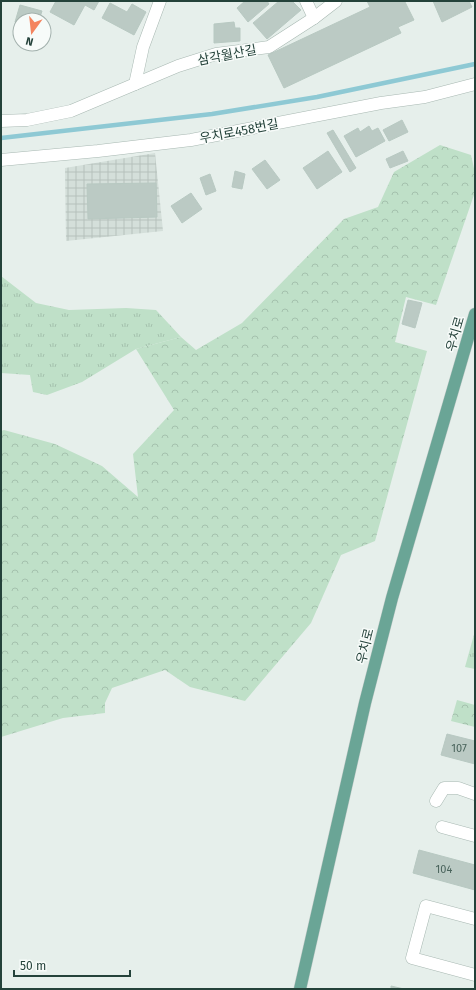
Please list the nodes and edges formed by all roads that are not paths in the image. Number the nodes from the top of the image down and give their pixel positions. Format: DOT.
graph roads {
  1 [pos="160,1"];
  2 [pos="306,1"];
  3 [pos="336,1"];
  4 [pos="314,18"];
  5 [pos="135,84"];
  6 [pos="475,84"];
  7 [pos="1,121"];
  8 [pos="1,160"];
  9 [pos="475,314"];
  10 [pos="473,331"];
  11 [pos="475,794"];
  12 [pos="436,801"];
  13 [pos="442,827"];
  14 [pos="475,836"];
  15 [pos="475,919"];
  16 [pos="475,975"];
  17 [pos="300,989"];
  1 -- 5 [label="street"];
  2 -- 4 [label="street"];
  3 -- 4 [label="street, 삼각월산길"];
  4 -- 5 [label="street, 삼각월산길"];
  5 -- 7 [label="street, 삼각월산길"];
  6 -- 8 [label="street, 우치로458번길"];
  9 -- 10 [label="main road, 우치로"];
  10 -- 17 [label="main road, 우치로"];
  11 -- 12 [label="street"];
  13 -- 14 [label="street"];
  15 -- 16 [label="street"];
}
